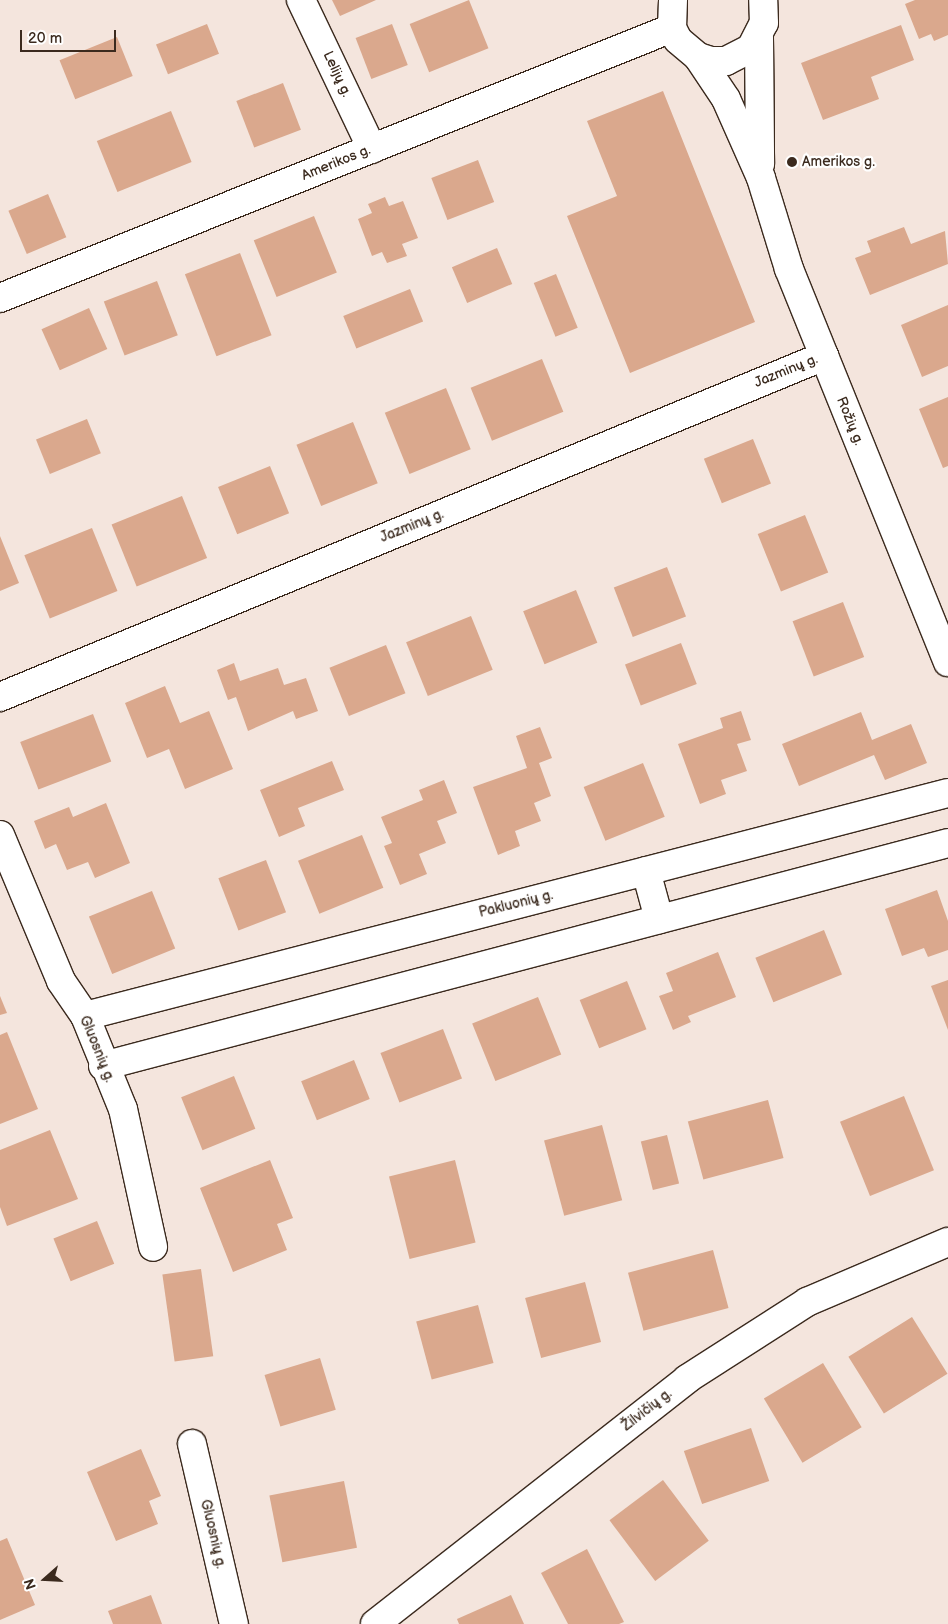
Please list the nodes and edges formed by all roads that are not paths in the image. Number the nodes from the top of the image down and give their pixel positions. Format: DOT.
graph roads {
  1 [pos="302,0"];
  2 [pos="673,0"];
  3 [pos="763,0"];
  4 [pos="672,28"];
  5 [pos="759,37"];
  6 [pos="698,57"];
  7 [pos="372,149"];
  8 [pos="761,178"];
  9 [pos="0,298"];
  10 [pos="824,356"];
  11 [pos="948,662"];
  12 [pos="0,697"];
  13 [pos="948,793"];
  14 [pos="0,835"];
  15 [pos="948,843"];
  16 [pos="646,871"];
  17 [pos="660,919"];
  18 [pos="85,1016"];
  19 [pos="103,1066"];
  20 [pos="948,1242"];
  21 [pos="153,1247"];
  22 [pos="192,1444"];
  23 [pos="234,1624"];
  24 [pos="375,1624"];
  1 -- 7 [label="street, Lelijų g."];
  2 -- 4 [label="street"];
  3 -- 5 [label="street, Rožių g."];
  4 -- 6 [label="street, Rožių g."];
  4 -- 7 [label="street, Amerikos g."];
  5 -- 6 [label="street"];
  5 -- 8 [label="street, Rožių g."];
  6 -- 8 [label="street, Rožių g."];
  7 -- 9 [label="street, Amerikos g."];
  8 -- 10 [label="street, Rožių g."];
  10 -- 11 [label="street, Rožių g."];
  10 -- 12 [label="street, Jazminų g."];
  13 -- 16 [label="street, Pakluonių g."];
  14 -- 18 [label="street, Gluosnių g."];
  15 -- 17 [label="street"];
  16 -- 17 [label="street"];
  16 -- 18 [label="street, Pakluonių g."];
  17 -- 19 [label="street"];
  18 -- 19 [label="street, Gluosnių g."];
  19 -- 21 [label="street, Gluosnių g."];
  20 -- 24 [label="street, Žilvičių g."];
  22 -- 23 [label="street, Gluosnių g."];
}
